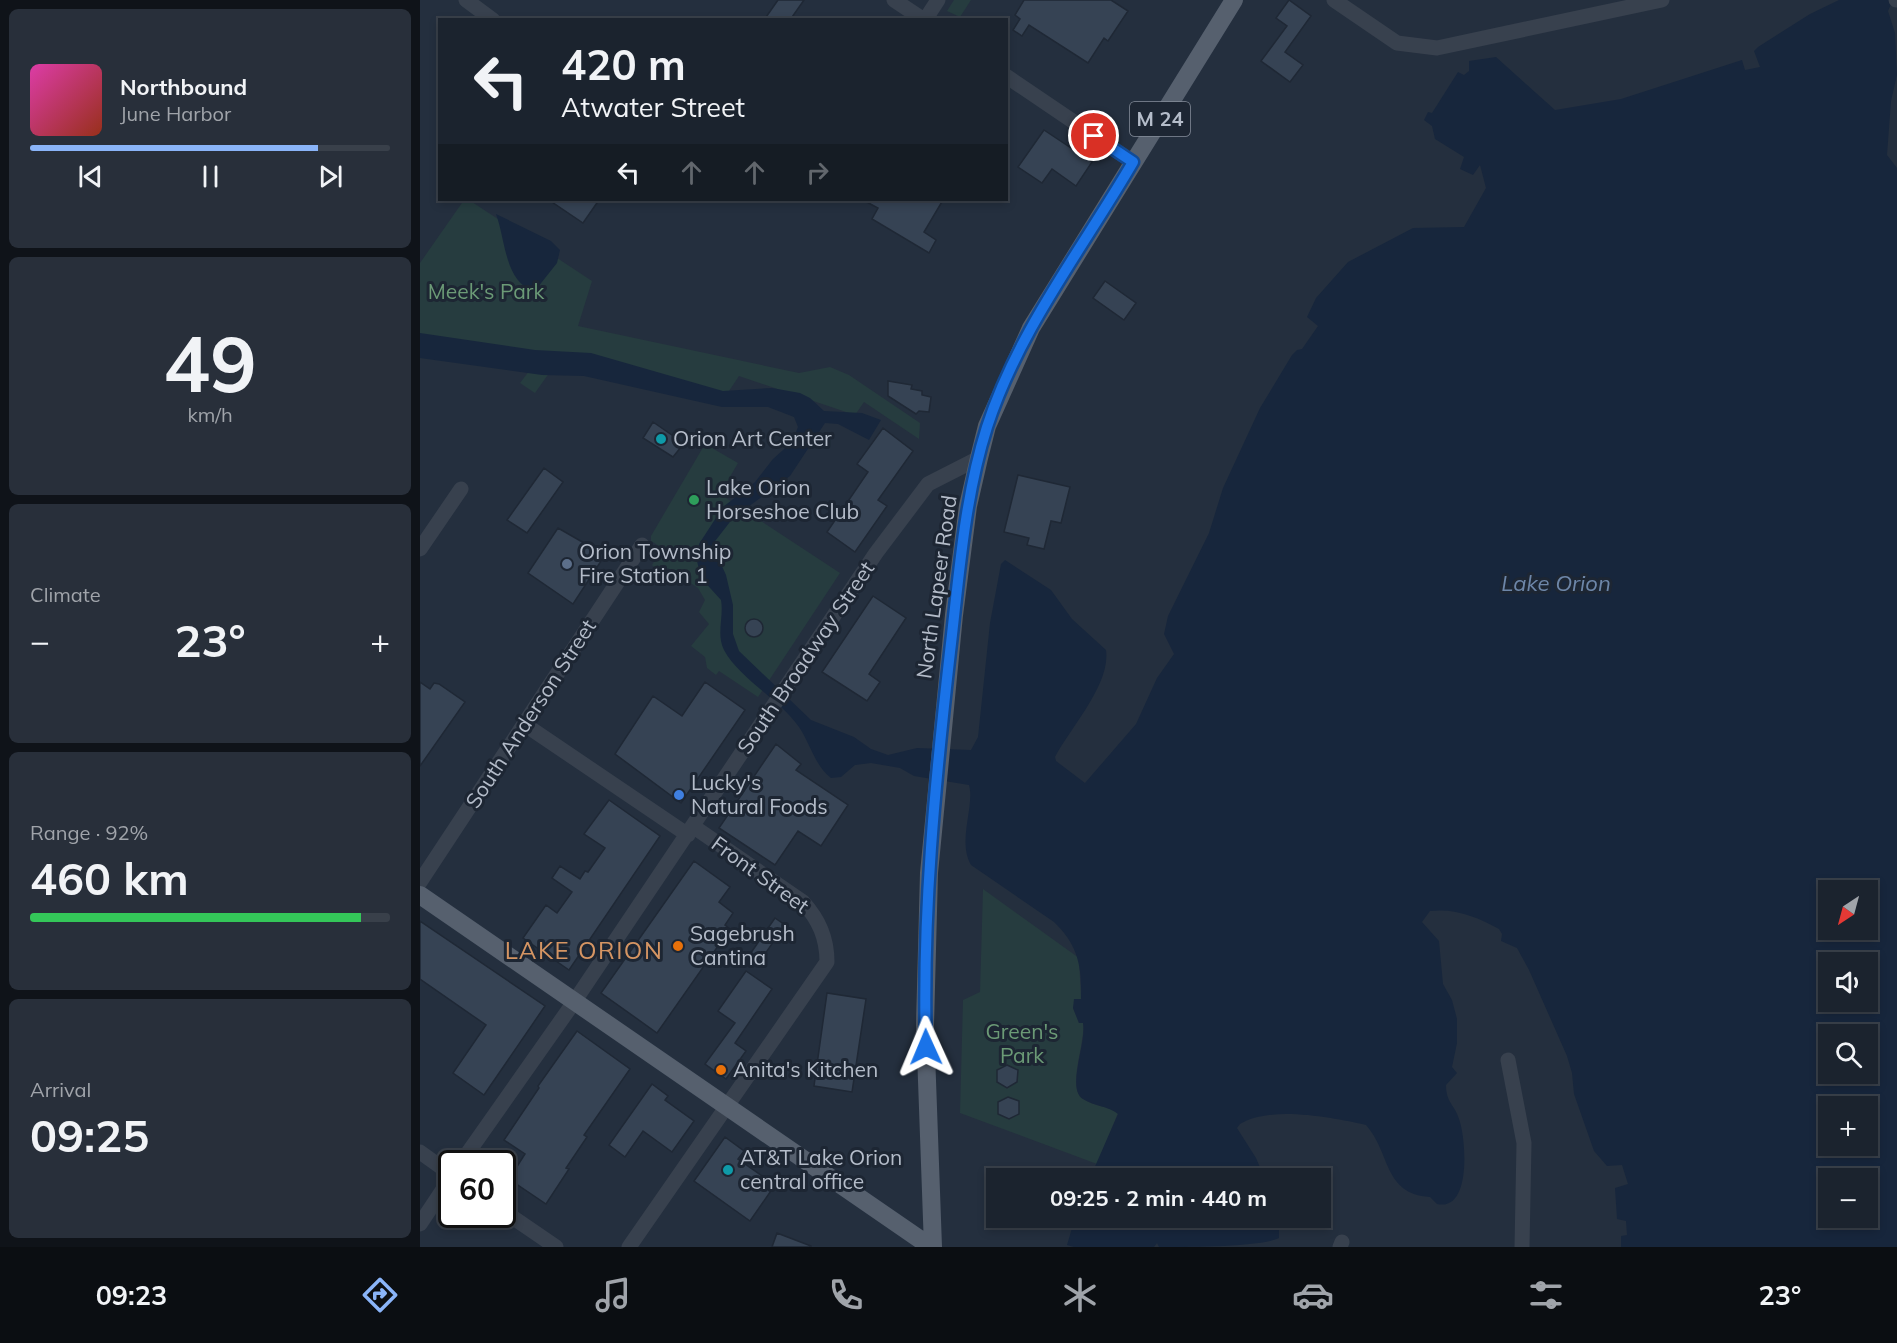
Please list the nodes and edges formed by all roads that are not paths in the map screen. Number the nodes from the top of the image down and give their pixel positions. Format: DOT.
graph roads {
  1 [pos="466,0"];
  2 [pos="894,0"];
  3 [pos="938,0"];
  4 [pos="1234,0"];
  5 [pos="1334,0"];
  6 [pos="1662,0"];
  7 [pos="490,18"];
  8 [pos="921,18"];
  9 [pos="925,18"];
  10 [pos="1008,77"];
  11 [pos="1133,162"];
  12 [pos="979,458"];
  13 [pos="461,489"];
  14 [pos="642,544"];
  15 [pos="420,549"];
  16 [pos="524,724"];
  17 [pos="691,831"];
  18 [pos="420,882"];
  19 [pos="420,895"];
  20 [pos="574,1002"];
  21 [pos="1508,1060"];
  22 [pos="726,1107"];
  23 [pos="470,1150"];
  24 [pos="420,1152"];
  25 [pos="438,1165"];
  26 [pos="438,1196"];
  27 [pos="516,1220"];
  28 [pos="420,1224"];
  29 [pos="556,1247"];
  30 [pos="629,1247"];
  31 [pos="932,1247"];
  32 [pos="1522,1247"];
  1 -- 7 [label="street"];
  2 -- 8 [label="street"];
  3 -- 9 [label="street"];
  4 -- 11 [label="main road, North Lapeer Road / M 24"];
  5 -- 6 [label="street"];
  10 -- 11 [label="street"];
  11 -- 12 [label="main road, North Lapeer Road / M 24"];
  12 -- 17 [label="street, South Broadway Street"];
  12 -- 31 [label="main road, North Lapeer Road / M 24"];
  13 -- 15 [label="street"];
  14 -- 16 [label="street, South Anderson Street"];
  16 -- 17 [label="street, Front Street"];
  16 -- 18 [label="street, South Anderson Street"];
  17 -- 20 [label="street, South Broadway Street"];
  17 -- 22 [label="street, Front Street"];
  19 -- 20 [label="main road"];
  20 -- 22 [label="main road"];
  20 -- 23 [label="street, South Broadway Street"];
  21 -- 32 [label="street"];
  22 -- 30 [label="street"];
  22 -- 31 [label="main road"];
  24 -- 25 [label="street"];
  26 -- 28 [label="street"];
  27 -- 29 [label="street"];
}
